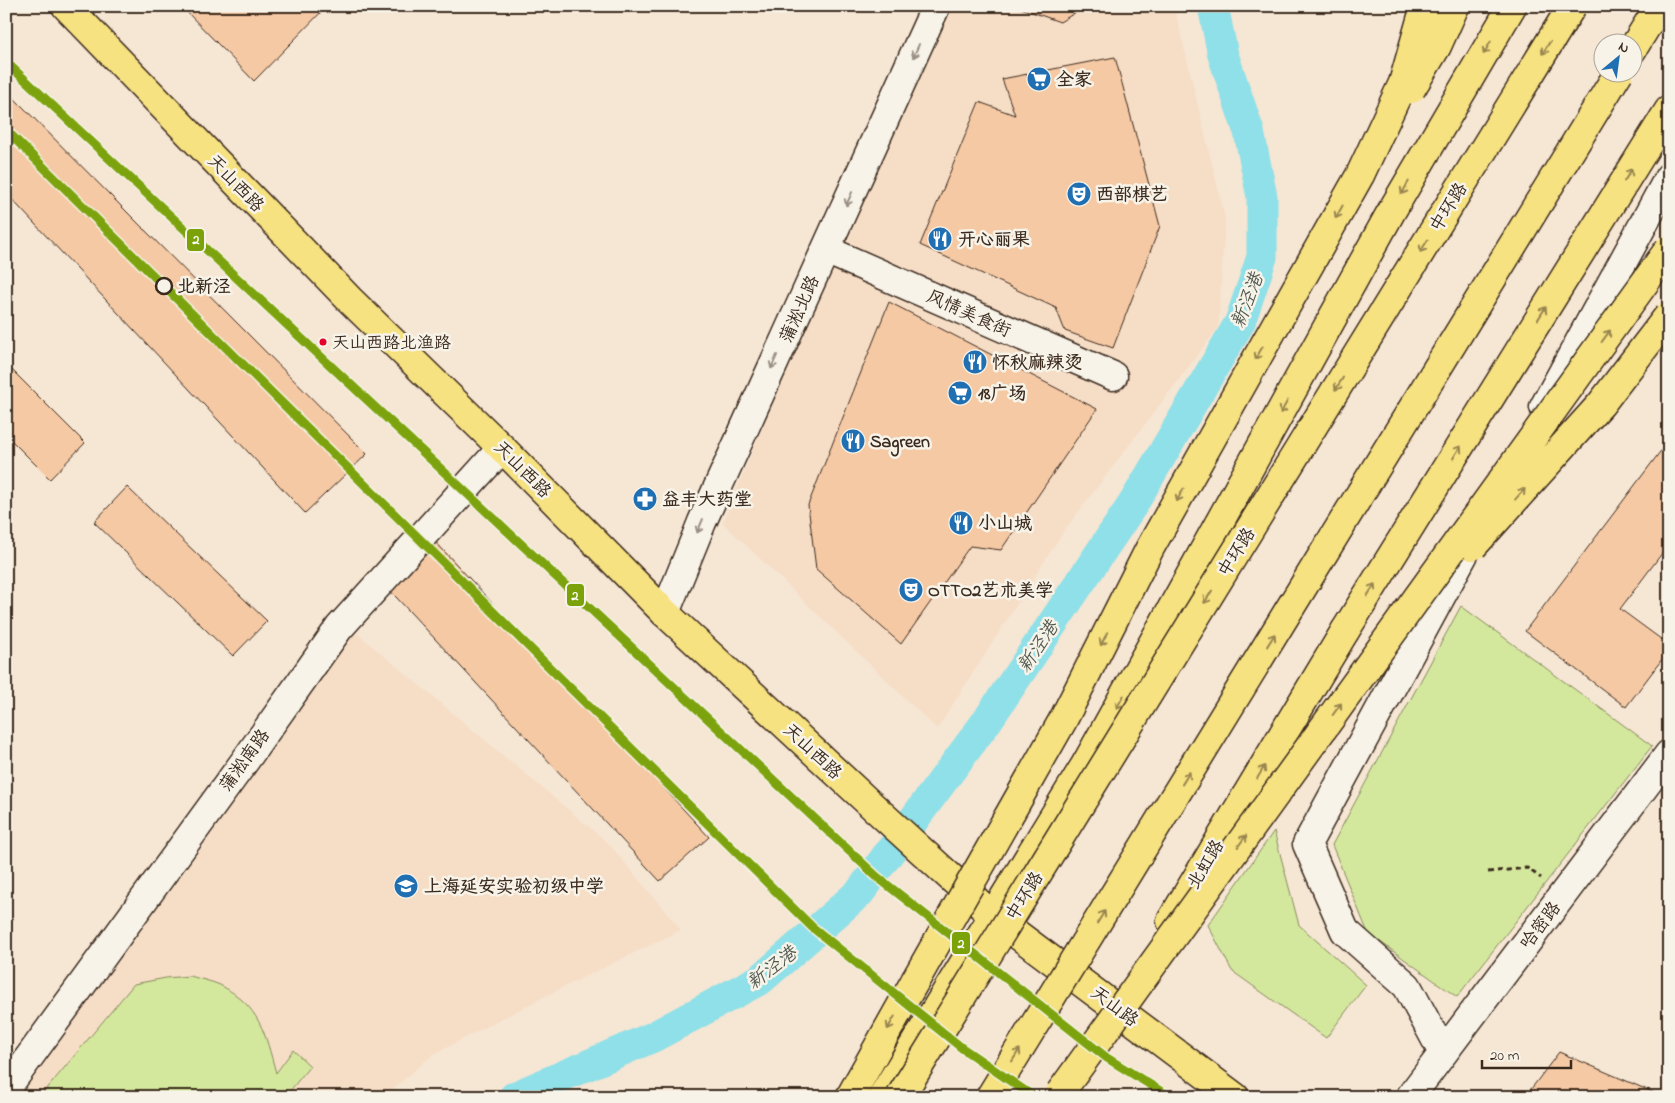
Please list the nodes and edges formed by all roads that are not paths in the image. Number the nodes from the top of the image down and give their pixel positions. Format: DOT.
graph roads {
  1 [pos="66,6"];
  2 [pos="936,6"];
  3 [pos="1425,6"];
  4 [pos="1455,6"];
  5 [pos="1512,6"];
  6 [pos="1572,6"];
  7 [pos="1660,6"];
  8 [pos="1642,34"];
  9 [pos="1613,82"];
  10 [pos="1669,110"];
  11 [pos="1360,175"];
  12 [pos="1669,177"];
  13 [pos="1669,249"];
  14 [pos="826,250"];
  15 [pos="1669,315"];
  16 [pos="1113,376"];
  17 [pos="502,448"];
  18 [pos="665,613"];
  19 [pos="1392,633"];
  20 [pos="1669,754"];
  21 [pos="994,917"];
  22 [pos="1118,1009"];
  23 [pos="1443,1053"];
  24 [pos="6,1089"];
  25 [pos="850,1097"];
  26 [pos="882,1097"];
  27 [pos="900,1097"];
  28 [pos="990,1097"];
  29 [pos="1058,1097"];
  30 [pos="1065,1097"];
  31 [pos="1235,1097"];
  32 [pos="1410,1097"];
  1 -- 17 [label="main road, 天山西路"];
  2 -- 14 [label="street, 蒲淞北路, one-way"];
  3 -- 11 [label="main road, bridge"];
  4 -- 11 [label="main road, bridge"];
  5 -- 21 [label="main road, one-way"];
  6 -- 27 [label="main road, 中环路, one-way, bridge"];
  7 -- 8 [label="main road"];
  28 -- 9 [label="main road, one-way, bridge"];
  22 -- 10 [label="main road, 北虹路, one-way"];
  11 -- 25 [label="main road, one-way, bridge"];
  12 -- 23 [label="street, bridge"];
  19 -- 13 [label="main road, one-way, bridge"];
  14 -- 16 [label="street, 风情美食街"];
  14 -- 18 [label="street, 蒲淞北路, one-way"];
  19 -- 15 [label="main road, one-way, bridge"];
  17 -- 18 [label="main road, 天山西路"];
  17 -- 24 [label="street, 蒲淞南路"];
  18 -- 21 [label="main road, 天山西路"];
  29 -- 19 [label="main road, one-way, bridge"];
  20 -- 23 [label="street, 哈密路"];
  21 -- 22 [label="main road, 天山路"];
  21 -- 26 [label="main road"];
  22 -- 30 [label="main road, 北虹路"];
  22 -- 31 [label="main road, 天山路"];
  23 -- 32 [label="street, 哈密路"];
}
